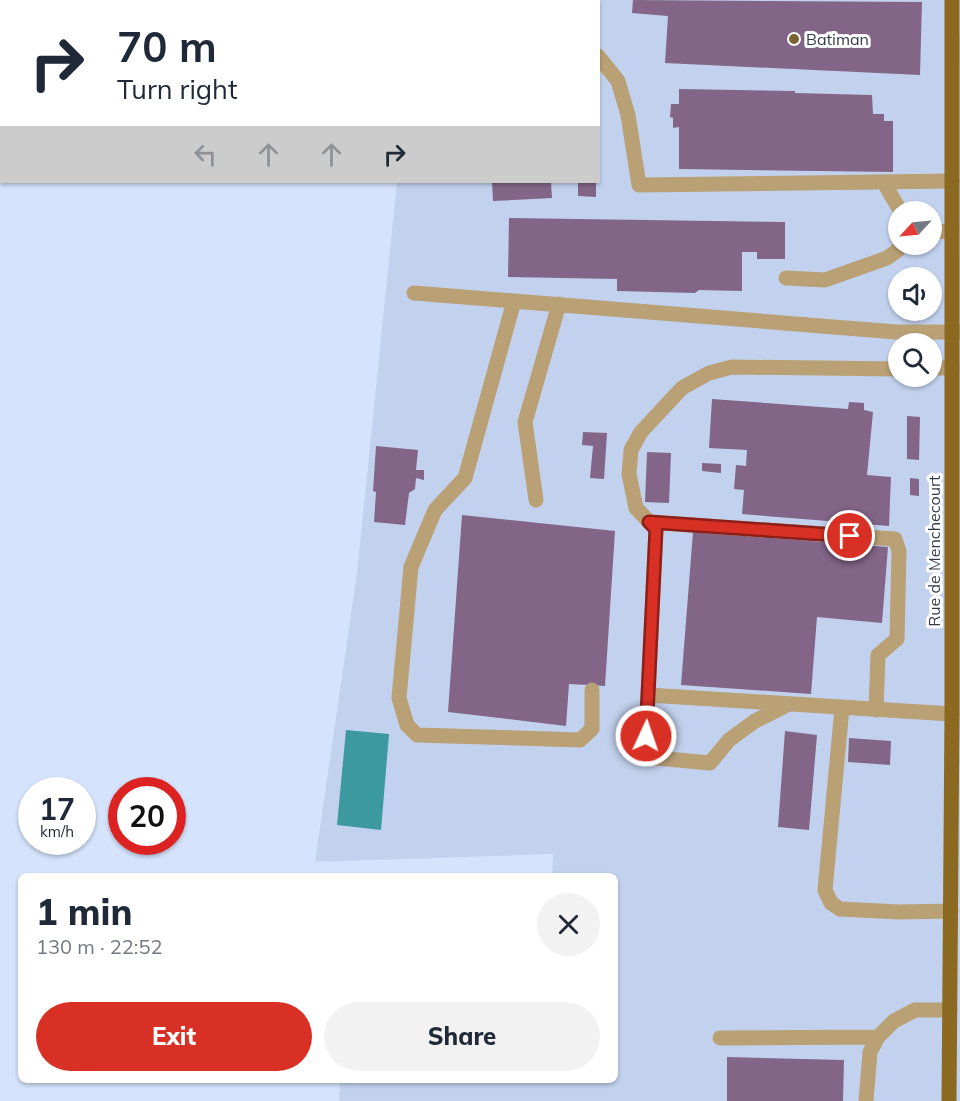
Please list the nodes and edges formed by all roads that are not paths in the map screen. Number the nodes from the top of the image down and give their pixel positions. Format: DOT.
graph roads {
  1 [pos="952,0"];
  2 [pos="600,58"];
  3 [pos="956,160"];
  4 [pos="952,181"];
  5 [pos="884,183"];
  6 [pos="895,201"];
  7 [pos="952,231"];
  8 [pos="942,232"];
  9 [pos="891,255"];
  10 [pos="786,278"];
  11 [pos="414,293"];
  12 [pos="514,301"];
  13 [pos="559,304"];
  14 [pos="956,331"];
  15 [pos="942,368"];
  16 [pos="952,368"];
  17 [pos="888,369"];
  18 [pos="536,500"];
  19 [pos="649,522"];
  20 [pos="956,664"];
  21 [pos="592,690"];
  22 [pos="648,695"];
  23 [pos="788,704"];
  24 [pos="842,708"];
  25 [pos="876,710"];
  26 [pos="952,714"];
  27 [pos="951,911"];
  28 [pos="950,1010"];
  29 [pos="878,1037"];
  30 [pos="720,1038"];
  31 [pos="866,1101"];
  32 [pos="949,1101"];
  1 -- 3 [label="main road, Rue de Menchecourt"];
  2 -- 5 [label="lane"];
  3 -- 4 [label="main road, Rue de Menchecourt"];
  4 -- 5 [label="lane"];
  4 -- 7 [label="main road, Rue de Menchecourt"];
  5 -- 6 [label="lane"];
  7 -- 8 [label="lane"];
  7 -- 14 [label="main road, Rue de Menchecourt"];
  9 -- 10 [label="lane"];
  11 -- 12 [label="lane"];
  12 -- 13 [label="lane"];
  12 -- 21 [label="lane"];
  13 -- 14 [label="lane"];
  13 -- 18 [label="lane"];
  14 -- 16 [label="main road, Rue de Menchecourt"];
  15 -- 16 [label="lane"];
  16 -- 20 [label="main road, Rue de Menchecourt"];
  17 -- 19 [label="lane"];
  19 -- 22 [label="lane"];
  19 -- 25 [label="lane"];
  20 -- 26 [label="main road, Rue de Menchecourt"];
  22 -- 23 [label="lane"];
  22 -- 23 [label="lane"];
  23 -- 24 [label="lane"];
  24 -- 25 [label="lane"];
  24 -- 27 [label="lane"];
  25 -- 26 [label="lane"];
  26 -- 27 [label="main road, Rue de Menchecourt"];
  27 -- 28 [label="main road, Rue de Menchecourt"];
  28 -- 29 [label="lane"];
  28 -- 32 [label="main road, Rue de Menchecourt"];
  29 -- 30 [label="lane"];
  29 -- 31 [label="lane"];
}
